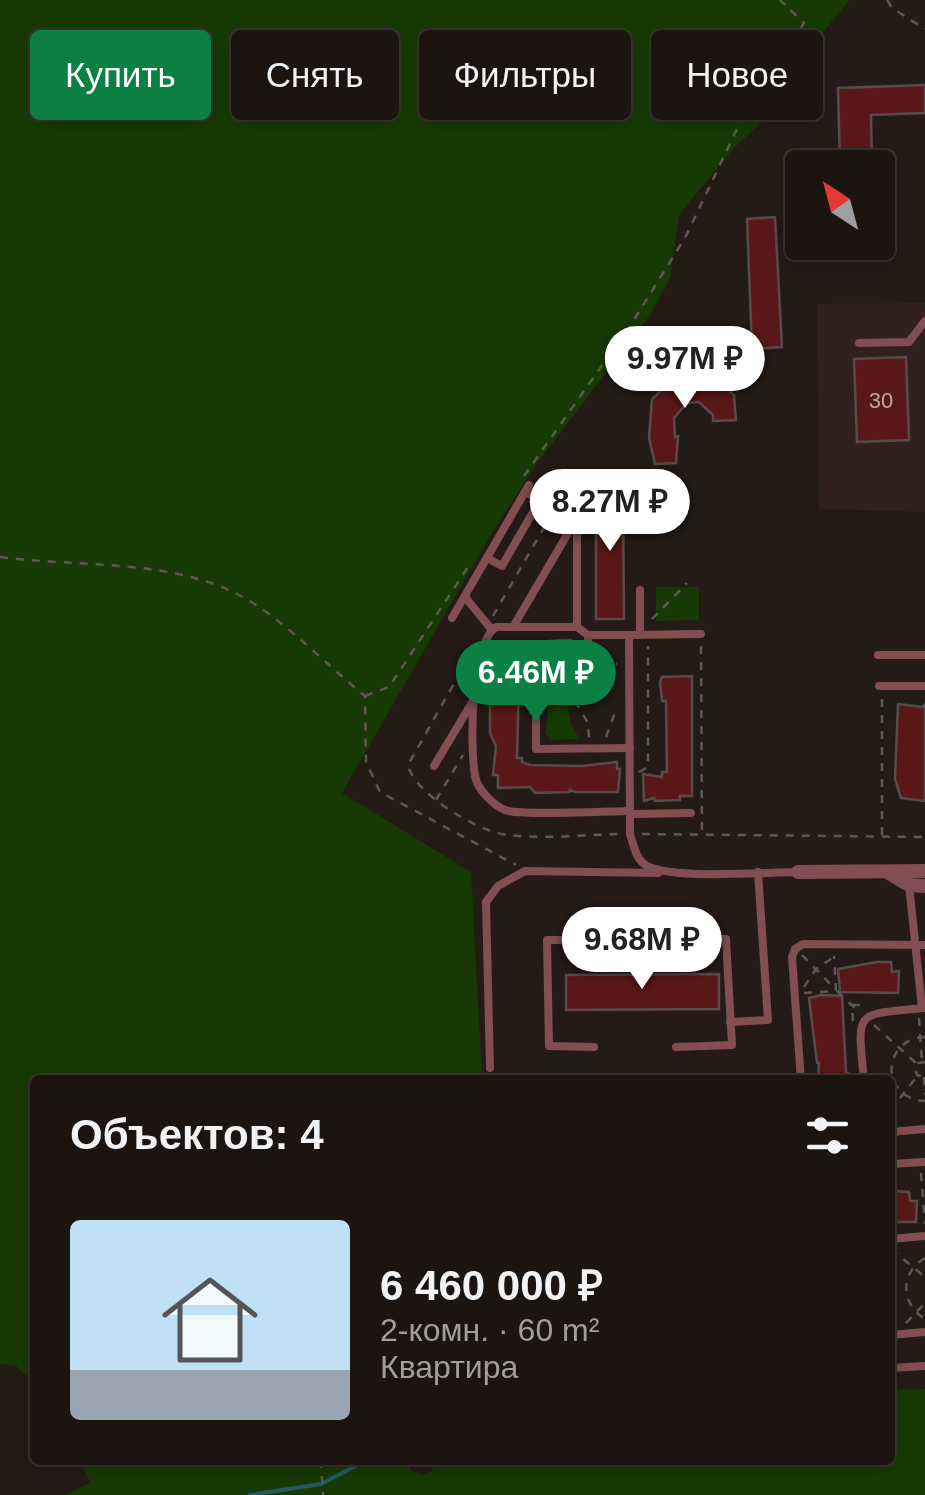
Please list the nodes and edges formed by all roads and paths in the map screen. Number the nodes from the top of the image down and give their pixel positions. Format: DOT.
graph roads {
  1 [pos="780,0"];
  2 [pos="887,0"];
  3 [pos="925,29"];
  4 [pos="925,321"];
  5 [pos="859,343"];
  6 [pos="526,485"];
  7 [pos="0,558"];
  8 [pos="474,558"];
  9 [pos="488,558"];
  10 [pos="687,583"];
  11 [pos="640,590"];
  12 [pos="465,596"];
  13 [pos="452,618"];
  14 [pos="513,627"];
  15 [pos="578,627"];
  16 [pos="492,630"];
  17 [pos="642,633"];
  18 [pos="701,634"];
  19 [pos="588,635"];
  20 [pos="629,635"];
  21 [pos="878,655"];
  22 [pos="925,655"];
  23 [pos="629,664"];
  24 [pos="588,665"];
  25 [pos="629,683"];
  26 [pos="925,686"];
  27 [pos="880,690"];
  28 [pos="365,696"];
  29 [pos="475,698"];
  30 [pos="576,702"];
  31 [pos="475,735"];
  32 [pos="588,748"];
  33 [pos="602,748"];
  34 [pos="630,748"];
  35 [pos="434,766"];
  36 [pos="648,767"];
  37 [pos="435,801"];
  38 [pos="630,812"];
  39 [pos="690,814"];
  40 [pos="630,834"];
  41 [pos="702,835"];
  42 [pos="882,836"];
  43 [pos="925,837"];
  44 [pos="525,870"];
  45 [pos="884,870"];
  46 [pos="925,871"];
  47 [pos="758,872"];
  48 [pos="798,872"];
  49 [pos="665,874"];
  50 [pos="917,886"];
  51 [pos="920,945"];
  52 [pos="796,948"];
  53 [pos="833,950"];
  54 [pos="834,957"];
  55 [pos="816,969"];
  56 [pos="836,990"];
  57 [pos="922,1009"];
  58 [pos="865,1017"];
  59 [pos="730,1022"];
  60 [pos="923,1037"];
  61 [pos="594,1047"];
  62 [pos="676,1047"];
  63 [pos="899,1048"];
  64 [pos="922,1062"];
  65 [pos="490,1068"];
  66 [pos="801,1075"];
  67 [pos="864,1075"];
  68 [pos="891,1075"];
  69 [pos="918,1075"];
  70 [pos="924,1077"];
  71 [pos="895,1083"];
  72 [pos="902,1095"];
  73 [pos="925,1095"];
  74 [pos="925,1102"];
  75 [pos="895,1104"];
  76 [pos="925,1129"];
  77 [pos="895,1132"];
  78 [pos="895,1164"];
  79 [pos="923,1166"];
  80 [pos="925,1226"];
  81 [pos="925,1236"];
  82 [pos="895,1239"];
  83 [pos="895,1252"];
  84 [pos="925,1258"];
  85 [pos="913,1267"];
  86 [pos="925,1277"];
  87 [pos="925,1303"];
  88 [pos="916,1313"];
  89 [pos="925,1319"];
  90 [pos="906,1324"];
  91 [pos="925,1332"];
  92 [pos="895,1335"];
  93 [pos="925,1366"];
  94 [pos="895,1368"];
  95 [pos="321,1465"];
  96 [pos="323,1495"];
  1 -- 6 [label="path"];
  2 -- 3 [label="path"];
  4 -- 5 [label="lane"];
  6 -- 9 [label="lane"];
  6 -- 9 [label="lane"];
  7 -- 28 [label="path"];
  8 -- 28 [label="path"];
  9 -- 12 [label="lane"];
  10 -- 17 [label="path"];
  11 -- 17 [label="lane"];
  12 -- 13 [label="lane"];
  12 -- 16 [label="lane"];
  14 -- 15 [label="lane"];
  14 -- 15 [label="lane"];
  14 -- 16 [label="lane"];
  15 -- 19 [label="lane"];
  16 -- 29 [label="lane"];
  17 -- 18 [label="lane"];
  17 -- 20 [label="lane"];
  17 -- 36 [label="path"];
  18 -- 41 [label="path"];
  19 -- 20 [label="lane"];
  19 -- 24 [label="lane"];
  20 -- 23 [label="lane"];
  21 -- 22 [label="lane"];
  23 -- 24 [label="path"];
  23 -- 25 [label="lane"];
  24 -- 32 [label="lane"];
  25 -- 33 [label="path"];
  25 -- 34 [label="lane"];
  26 -- 27 [label="lane"];
  27 -- 42 [label="path"];
  28 -- 44 [label="path"];
  29 -- 31 [label="lane"];
  29 -- 35 [label="lane"];
  30 -- 32 [label="path"];
  31 -- 37 [label="path"];
  31 -- 38 [label="lane"];
  32 -- 33 [label="lane"];
  33 -- 34 [label="lane"];
  34 -- 38 [label="lane"];
  38 -- 39 [label="lane"];
  38 -- 40 [label="lane"];
  40 -- 41 [label="path"];
  40 -- 49 [label="lane"];
  41 -- 42 [label="path"];
  42 -- 43 [label="path"];
  44 -- 49 [label="lane"];
  44 -- 65 [label="lane"];
  45 -- 46 [label="street"];
  45 -- 48 [label="street"];
  45 -- 50 [label="street"];
  47 -- 48 [label="lane"];
  47 -- 49 [label="lane"];
  47 -- 59 [label="lane"];
  50 -- 51 [label="lane"];
  51 -- 52 [label="lane"];
  51 -- 57 [label="lane"];
  52 -- 55 [label="path"];
  52 -- 66 [label="lane"];
  53 -- 54 [label="path"];
  54 -- 55 [label="path"];
  54 -- 56 [label="path"];
  55 -- 56 [label="path"];
  55 -- 56 [label="path"];
  56 -- 58 [label="path"];
  57 -- 58 [label="lane"];
  57 -- 60 [label="path"];
  58 -- 63 [label="path"];
  58 -- 67 [label="lane"];
  59 -- 61 [label="lane"];
  59 -- 62 [label="lane"];
  60 -- 63 [label="path"];
  60 -- 64 [label="path"];
  63 -- 64 [label="path"];
  63 -- 68 [label="path"];
  64 -- 69 [label="path"];
  69 -- 70 [label="path"];
  69 -- 72 [label="path"];
  70 -- 73 [label="path"];
  71 -- 72 [label="path"];
  72 -- 74 [label="path"];
  72 -- 75 [label="path"];
  76 -- 77 [label="lane"];
  78 -- 79 [label="lane"];
  79 -- 80 [label="path"];
  81 -- 82 [label="lane"];
  83 -- 85 [label="path"];
  84 -- 85 [label="path"];
  85 -- 86 [label="path"];
  85 -- 88 [label="path"];
  87 -- 88 [label="path"];
  88 -- 89 [label="path"];
  88 -- 90 [label="path"];
  91 -- 92 [label="lane"];
  93 -- 94 [label="lane"];
  95 -- 96 [label="path"];
}
